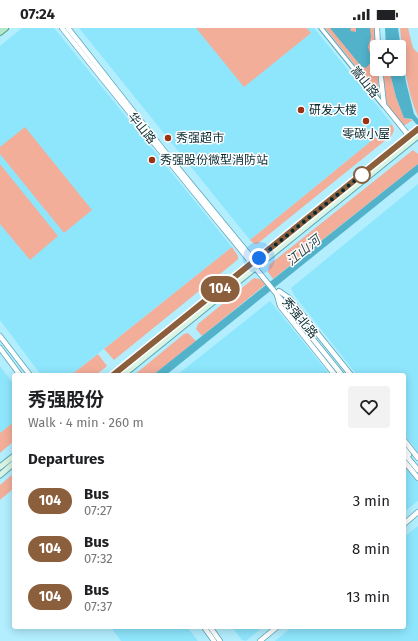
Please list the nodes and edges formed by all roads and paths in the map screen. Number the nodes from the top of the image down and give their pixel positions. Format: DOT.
graph roads {
  1 [pos="5,28"];
  2 [pos="62,28"];
  3 [pos="68,28"];
  4 [pos="321,28"];
  5 [pos="377,28"];
  6 [pos="0,32"];
  7 [pos="378,40"];
  8 [pos="381,76"];
  9 [pos="384,105"];
  10 [pos="418,129"];
  11 [pos="409,136"];
  12 [pos="418,136"];
  13 [pos="255,265"];
  14 [pos="277,292"];
  15 [pos="0,336"];
  16 [pos="0,348"];
  17 [pos="19,373"];
  18 [pos="28,373"];
  19 [pos="116,373"];
  20 [pos="124,373"];
  21 [pos="333,373"];
  22 [pos="340,373"];
  23 [pos="344,373"];
  24 [pos="349,373"];
  25 [pos="406,443"];
  26 [pos="406,451"];
  27 [pos="406,455"];
  28 [pos="12,458"];
  29 [pos="418,458"];
  30 [pos="406,463"];
  31 [pos="12,465"];
  32 [pos="418,466"];
  33 [pos="0,467"];
  34 [pos="418,470"];
  35 [pos="0,475"];
  36 [pos="418,478"];
  37 [pos="418,512"];
  38 [pos="406,522"];
  39 [pos="205,629"];
  40 [pos="211,629"];
  41 [pos="275,629"];
  42 [pos="214,641"];
  43 [pos="220,641"];
  44 [pos="260,641"];
  1 -- 6 [label="main road"];
  2 -- 13 [label="street, 华山路"];
  3 -- 13 [label="street, 华山路"];
  4 -- 9 [label="street, 嵩山路"];
  5 -- 7 [label="street"];
  8 -- 9 [label="street"];
  9 -- 11 [label="street, 嵩山路"];
  10 -- 11 [label="main road"];
  11 -- 13 [label="main road"];
  12 -- 13 [label="main road"];
  13 -- 14 [label="street, 秀强北路"];
  13 -- 19 [label="main road"];
  13 -- 20 [label="main road"];
  14 -- 21 [label="street"];
  14 -- 22 [label="street, 秀强北路"];
  14 -- 23 [label="street, 秀强北路"];
  14 -- 24 [label="street"];
  15 -- 18 [label="street"];
  16 -- 17 [label="street"];
  25 -- 29 [label="street"];
  26 -- 32 [label="street"];
  27 -- 34 [label="street"];
  28 -- 33 [label="main road"];
  30 -- 36 [label="street"];
  31 -- 35 [label="main road"];
  37 -- 38 [label="street"];
  39 -- 42 [label="street"];
  40 -- 43 [label="street"];
  41 -- 44 [label="street"];
}
